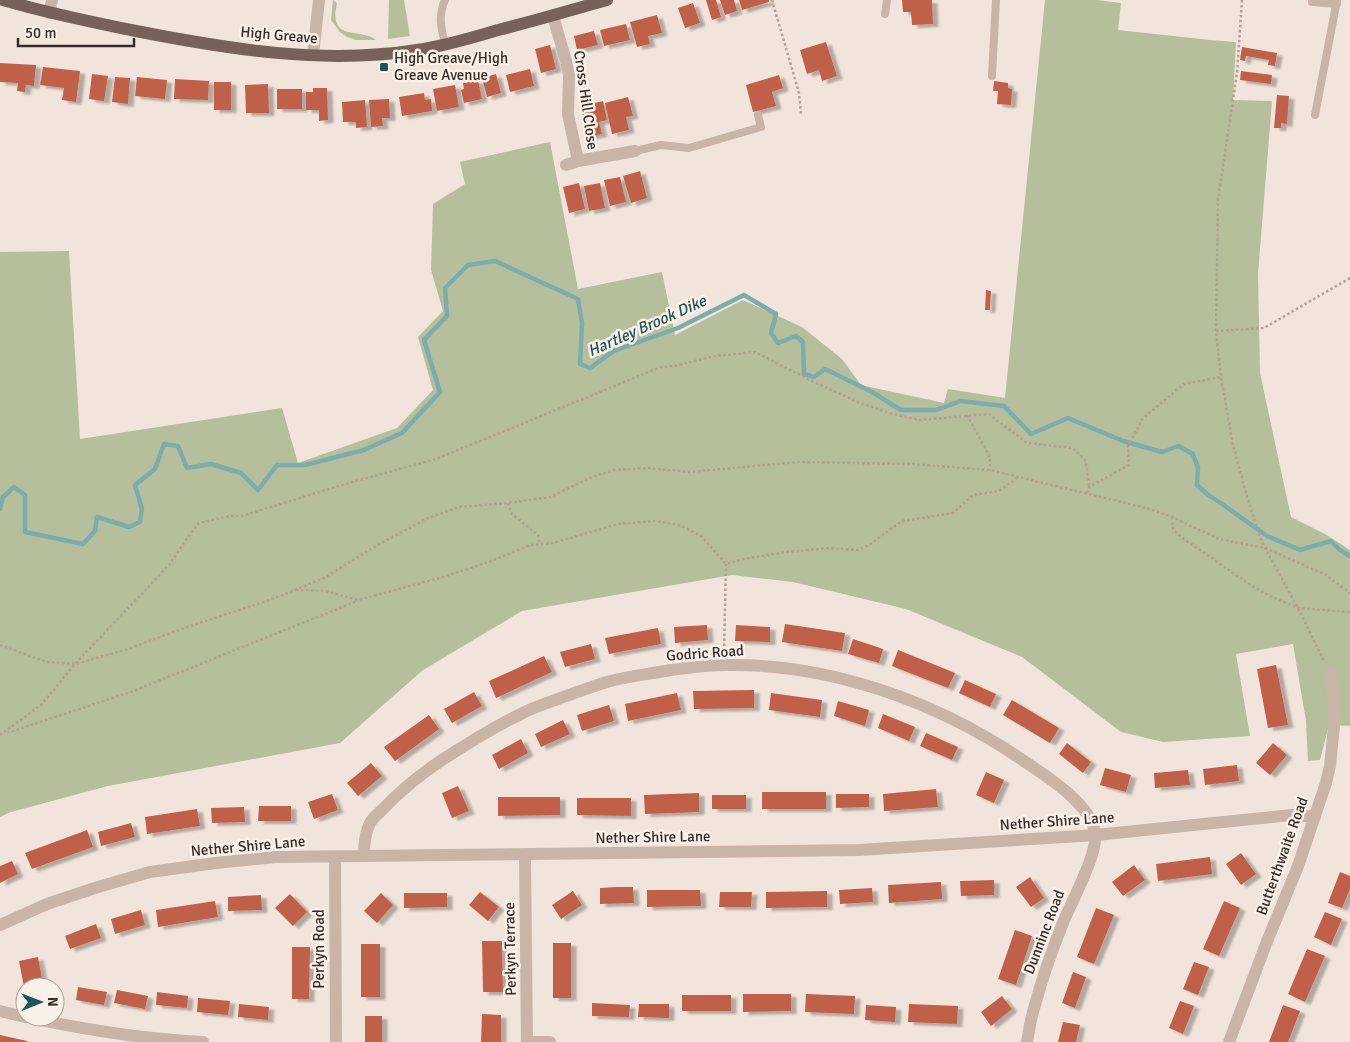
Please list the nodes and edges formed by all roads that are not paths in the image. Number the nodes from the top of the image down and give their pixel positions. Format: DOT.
graph roads {
  1 [pos="3,0"];
  2 [pos="52,0"];
  3 [pos="319,0"];
  4 [pos="445,0"];
  5 [pos="608,0"];
  6 [pos="887,0"];
  7 [pos="996,0"];
  8 [pos="1312,2"];
  9 [pos="1337,2"];
  10 [pos="49,13"];
  11 [pos="885,14"];
  12 [pos="553,16"];
  13 [pos="445,44"];
  14 [pos="313,55"];
  15 [pos="992,76"];
  16 [pos="758,115"];
  17 [pos="1315,115"];
  18 [pos="635,151"];
  19 [pos="1331,674"];
  20 [pos="1316,817"];
  21 [pos="1096,835"];
  22 [pos="526,855"];
  23 [pos="364,856"];
  24 [pos="335,857"];
  25 [pos="0,925"];
  26 [pos="0,1011"];
  27 [pos="15,1014"];
  28 [pos="65,1024"];
  29 [pos="203,1042"];
  30 [pos="336,1042"];
  31 [pos="527,1042"];
  32 [pos="550,1042"];
  33 [pos="1027,1042"];
  34 [pos="1229,1042"];
  1 -- 10 [label="main road, High Greave"];
  2 -- 10 [label="street"];
  3 -- 14 [label="street"];
  4 -- 13 [label="lane"];
  5 -- 12 [label="main road, High Greave"];
  6 -- 11 [label="lane"];
  7 -- 15 [label="lane"];
  8 -- 9 [label="lane"];
  9 -- 17 [label="lane"];
  10 -- 14 [label="main road, High Greave"];
  12 -- 13 [label="main road, High Greave"];
  12 -- 18 [label="street, Cross Hill Close"];
  13 -- 14 [label="main road, High Greave"];
  16 -- 18 [label="lane"];
  19 -- 20 [label="street, Butterthwaite Road"];
  20 -- 21 [label="street, Nether Shire Lane"];
  20 -- 34 [label="street, Butterthwaite Road"];
  21 -- 22 [label="street, Nether Shire Lane"];
  21 -- 23 [label="street, Godric Road"];
  21 -- 33 [label="street, Dunninc Road"];
  22 -- 23 [label="street, Nether Shire Lane"];
  22 -- 31 [label="street, Perkyn Terrace"];
  23 -- 24 [label="street, Nether Shire Lane"];
  24 -- 25 [label="street, Nether Shire Lane"];
  24 -- 30 [label="street, Perkyn Road"];
  26 -- 27 [label="street"];
  28 -- 29 [label="street"];
  31 -- 32 [label="street"];
}
